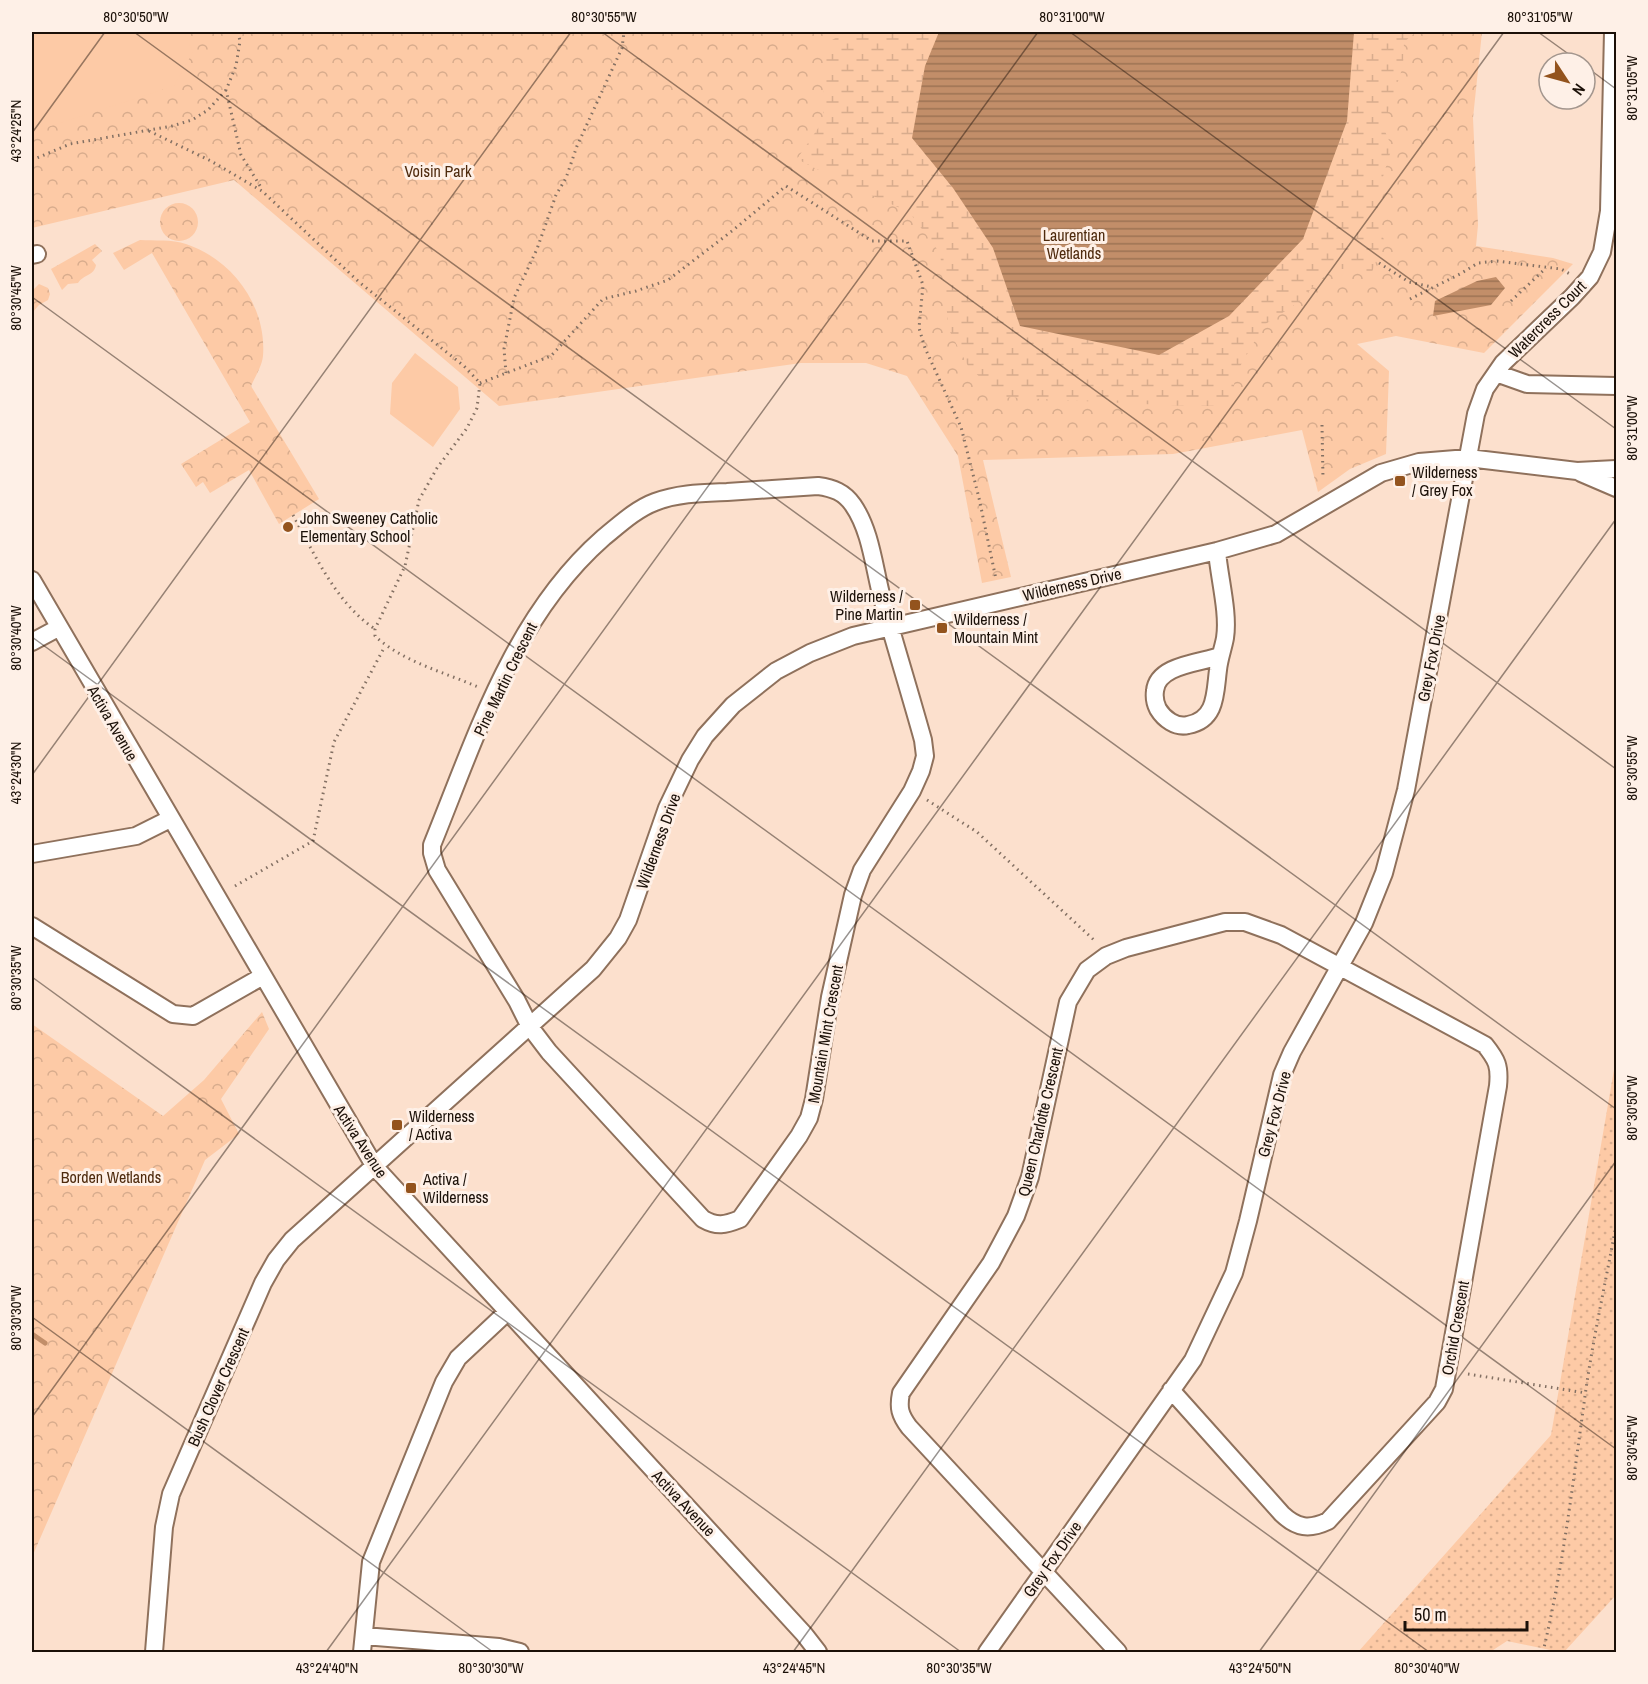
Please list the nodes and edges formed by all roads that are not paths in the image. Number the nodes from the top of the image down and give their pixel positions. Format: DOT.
graph roads {
  1 [pos="1613,32"];
  2 [pos="1496,373"];
  3 [pos="1617,386"];
  4 [pos="1468,458"];
  5 [pos="1617,469"];
  6 [pos="1577,471"];
  7 [pos="1617,488"];
  8 [pos="1217,551"];
  9 [pos="32,580"];
  10 [pos="890,626"];
  11 [pos="58,628"];
  12 [pos="32,642"];
  13 [pos="1220,656"];
  14 [pos="170,819"];
  15 [pos="32,854"];
  16 [pos="32,926"];
  17 [pos="1341,967"];
  18 [pos="263,976"];
  19 [pos="530,1026"];
  20 [pos="375,1167"];
  21 [pos="507,1312"];
  22 [pos="1172,1390"];
  23 [pos="1043,1572"];
  24 [pos="363,1644"];
  25 [pos="154,1653"];
  26 [pos="520,1653"];
  27 [pos="818,1653"];
  28 [pos="987,1653"];
  29 [pos="1118,1653"];
  1 -- 2 [label="street, Watercress Court"];
  2 -- 3 [label="street"];
  2 -- 4 [label="street, Watercress Court"];
  4 -- 6 [label="street, Wilderness Drive"];
  4 -- 8 [label="street, Wilderness Drive"];
  4 -- 17 [label="street, Grey Fox Drive"];
  5 -- 6 [label="street, Wilderness Drive"];
  6 -- 7 [label="street, Wilderness Drive"];
  8 -- 10 [label="street, Wilderness Drive"];
  8 -- 13 [label="street"];
  9 -- 11 [label="street, Activa Avenue"];
  10 -- 19 [label="street, Wilderness Drive"];
  10 -- 19 [label="street, Mountain Mint Crescent"];
  10 -- 19 [label="street, Pine Martin Crescent"];
  11 -- 12 [label="street"];
  11 -- 14 [label="street, Activa Avenue"];
  13 -- 13 [label="street"];
  14 -- 15 [label="street"];
  14 -- 18 [label="street, Activa Avenue"];
  16 -- 18 [label="street"];
  17 -- 22 [label="street, Grey Fox Drive"];
  17 -- 22 [label="street, Orchid Crescent"];
  17 -- 23 [label="street, Queen Charlotte Crescent"];
  18 -- 20 [label="street, Activa Avenue"];
  19 -- 20 [label="street, Wilderness Drive"];
  20 -- 21 [label="street, Activa Avenue"];
  20 -- 25 [label="street, Bush Clover Crescent"];
  21 -- 24 [label="street"];
  21 -- 27 [label="street, Activa Avenue"];
  22 -- 23 [label="street, Grey Fox Drive"];
  23 -- 28 [label="street, Grey Fox Drive"];
  23 -- 29 [label="street, Queen Charlotte Crescent"];
  24 -- 26 [label="street"];
}
